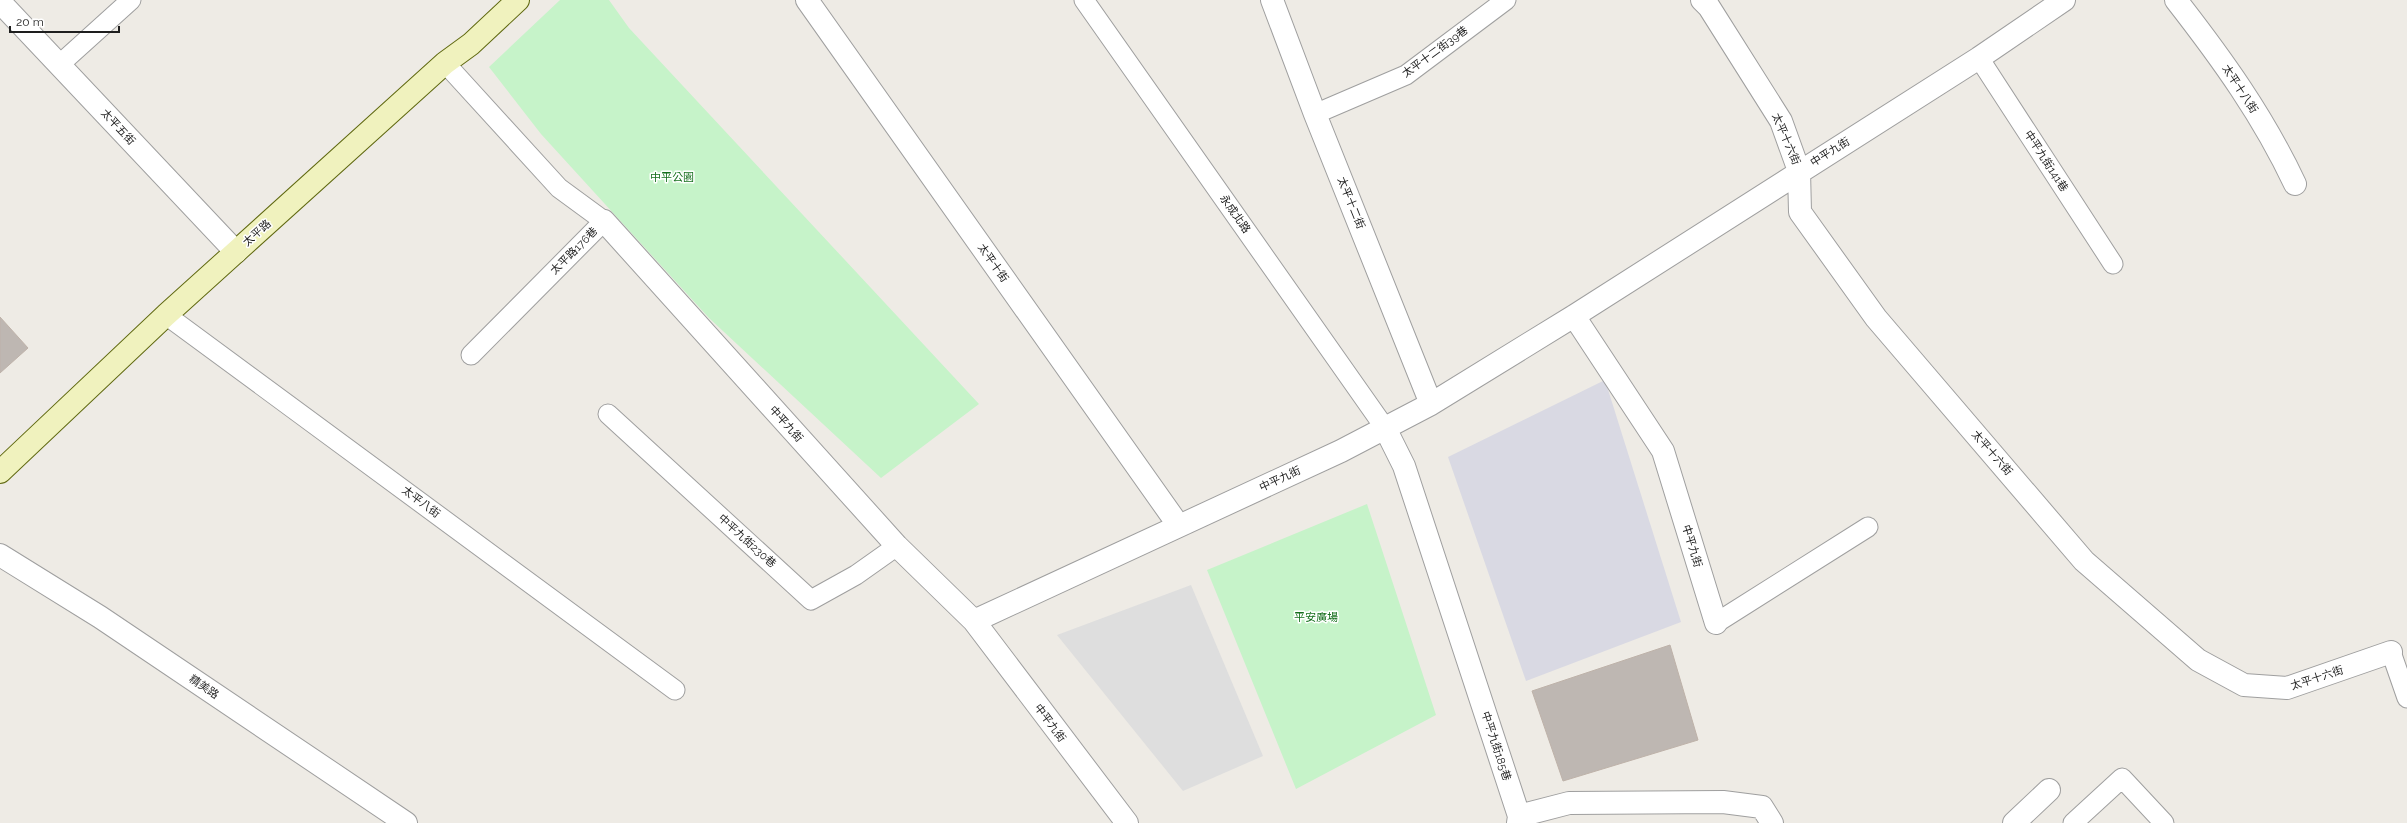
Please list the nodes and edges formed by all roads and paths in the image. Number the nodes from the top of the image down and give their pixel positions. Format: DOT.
graph roads {
  1 [pos="131,0"];
  2 [pos="518,0"];
  3 [pos="807,0"];
  4 [pos="1084,0"];
  5 [pos="1272,0"];
  6 [pos="1506,0"];
  7 [pos="1702,0"];
  8 [pos="2064,0"];
  9 [pos="2176,0"];
  10 [pos="0,2"];
  11 [pos="1979,58"];
  12 [pos="446,63"];
  13 [pos="59,65"];
  14 [pos="1315,114"];
  15 [pos="1799,171"];
  16 [pos="2295,184"];
  17 [pos="604,221"];
  18 [pos="236,252"];
  19 [pos="2113,264"];
  20 [pos="166,315"];
  21 [pos="1574,316"];
  22 [pos="471,355"];
  23 [pos="1432,404"];
  24 [pos="608,414"];
  25 [pos="1385,428"];
  26 [pos="0,472"];
  27 [pos="1179,526"];
  28 [pos="1868,527"];
  29 [pos="897,546"];
  30 [pos="0,555"];
  31 [pos="974,621"];
  32 [pos="1716,623"];
  33 [pos="2391,652"];
  34 [pos="675,690"];
  35 [pos="2407,698"];
  36 [pos="2049,790"];
  37 [pos="1519,819"];
  38 [pos="406,823"];
  39 [pos="1127,823"];
  40 [pos="1772,823"];
  41 [pos="2014,823"];
  42 [pos="2073,823"];
  43 [pos="2164,823"];
  1 -- 13 [label="lane"];
  2 -- 12 [label="street, 太平路"];
  3 -- 27 [label="street, 太平十街"];
  4 -- 25 [label="lane, 永成北路"];
  5 -- 14 [label="street, 太平十二街"];
  6 -- 14 [label="lane, 太平十二街39巷"];
  7 -- 15 [label="street, 太平十六街"];
  8 -- 11 [label="street, 中平九街"];
  9 -- 16 [label="street, 太平十八街"];
  10 -- 13 [label="street, 太平五街"];
  11 -- 15 [label="street, 中平九街"];
  11 -- 19 [label="lane, 中平九街141巷"];
  12 -- 17 [label="lane, 太平路176巷"];
  12 -- 18 [label="street, 太平路"];
  13 -- 18 [label="street, 太平五街"];
  14 -- 23 [label="street, 太平十二街"];
  15 -- 21 [label="street, 中平九街"];
  15 -- 33 [label="street, 太平十六街"];
  17 -- 22 [label="lane, 太平路176巷"];
  17 -- 29 [label="street, 中平九街"];
  18 -- 20 [label="street, 太平路"];
  20 -- 26 [label="street, 太平路"];
  20 -- 34 [label="lane, 太平八街"];
  21 -- 23 [label="street, 中平九街"];
  21 -- 32 [label="street, 中平九街"];
  23 -- 25 [label="street, 中平九街"];
  24 -- 29 [label="lane, 中平九街230巷"];
  25 -- 27 [label="street, 中平九街"];
  25 -- 37 [label="street, 中平九街185巷"];
  27 -- 31 [label="street, 中平九街"];
  28 -- 32 [label="lane, 中平九街"];
  29 -- 31 [label="street, 中平九街"];
  30 -- 38 [label="street, 精美路"];
  31 -- 39 [label="street, 中平九街"];
  33 -- 35 [label="lane, 太平十六街"];
  36 -- 41 [label="street"];
  37 -- 40 [label="street, 中平九街185巷"];
  42 -- 43 [label="lane"];
}
